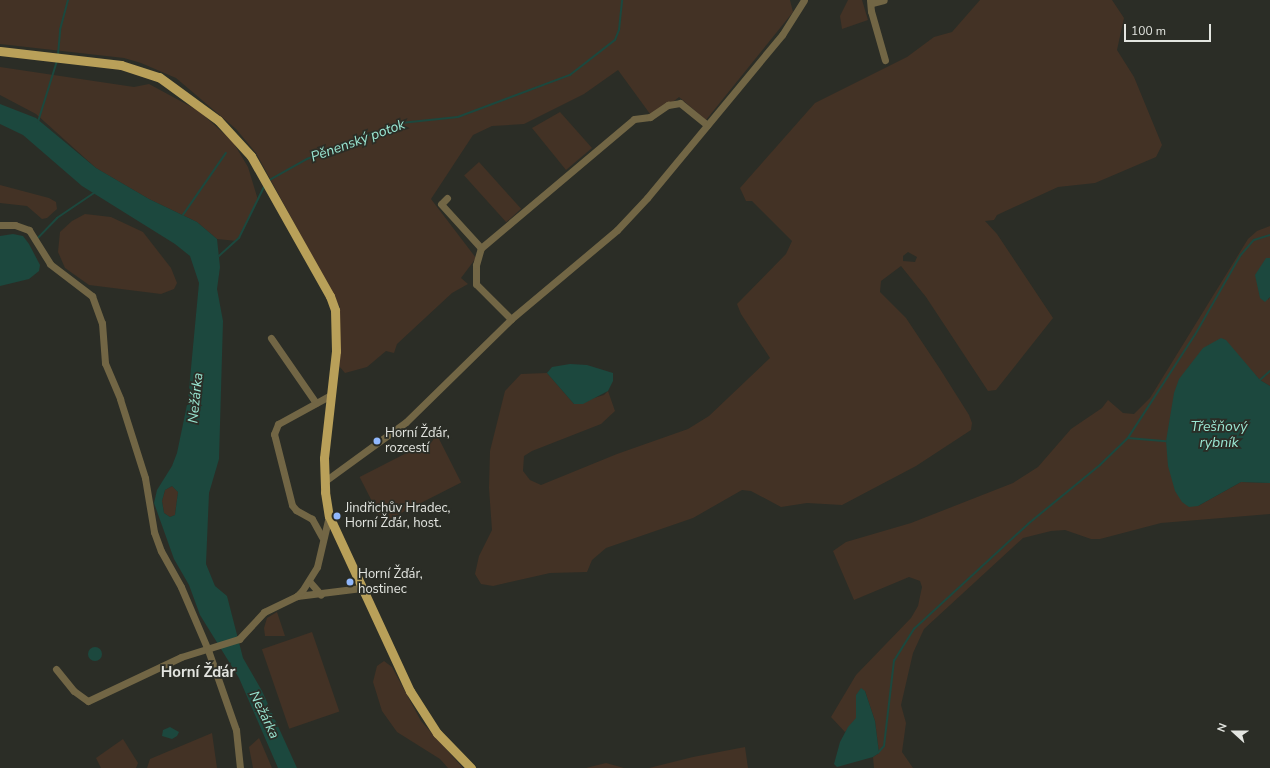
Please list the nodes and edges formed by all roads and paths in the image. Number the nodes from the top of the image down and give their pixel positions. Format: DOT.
graph roads {
  1 [pos="804,0"];
  2 [pos="884,0"];
  3 [pos="871,1"];
  4 [pos="0,51"];
  5 [pos="885,60"];
  6 [pos="707,125"];
  7 [pos="447,198"];
  8 [pos="0,225"];
  9 [pos="482,248"];
  10 [pos="511,319"];
  11 [pos="271,338"];
  12 [pos="332,395"];
  13 [pos="316,403"];
  14 [pos="325,481"];
  15 [pos="329,516"];
  16 [pos="322,537"];
  17 [pos="309,580"];
  18 [pos="362,588"];
  19 [pos="321,595"];
  20 [pos="297,596"];
  21 [pos="211,649"];
  22 [pos="56,669"];
  23 [pos="240,768"];
  24 [pos="471,768"];
  1 -- 6 [label="street"];
  2 -- 3 [label="street"];
  3 -- 5 [label="street"];
  4 -- 12 [label="main road"];
  6 -- 9 [label="street"];
  6 -- 10 [label="street"];
  7 -- 9 [label="street"];
  8 -- 21 [label="street"];
  9 -- 10 [label="street"];
  10 -- 14 [label="street"];
  11 -- 13 [label="street"];
  12 -- 13 [label="street"];
  12 -- 14 [label="main road"];
  13 -- 16 [label="street"];
  14 -- 15 [label="main road"];
  15 -- 16 [label="street"];
  15 -- 18 [label="main road"];
  16 -- 17 [label="street"];
  17 -- 19 [label="street"];
  17 -- 20 [label="street"];
  18 -- 19 [label="street"];
  18 -- 24 [label="main road"];
  19 -- 20 [label="street"];
  20 -- 21 [label="street"];
  21 -- 22 [label="street"];
  21 -- 23 [label="street"];
}
